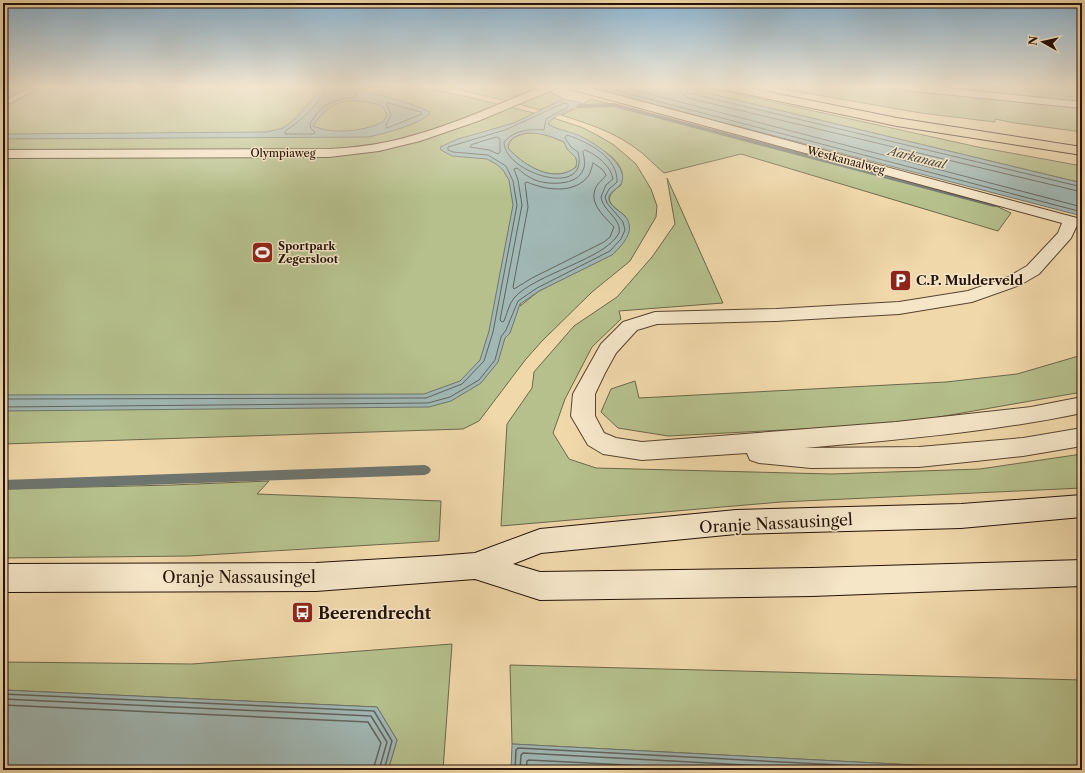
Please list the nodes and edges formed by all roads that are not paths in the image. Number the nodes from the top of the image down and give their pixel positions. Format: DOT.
graph roads {
  1 [pos="459,123"];
  2 [pos="708,123"];
  3 [pos="905,123"];
  4 [pos="966,123"];
  5 [pos="1082,140"];
  6 [pos="1082,151"];
  7 [pos="3,154"];
  8 [pos="1082,405"];
  9 [pos="1082,437"];
  10 [pos="704,447"];
  11 [pos="1082,506"];
  12 [pos="474,566"];
  13 [pos="1082,573"];
  14 [pos="3,578"];
  1 -- 7 [label="street, Olympiaweg"];
  2 -- 10 [label="street, Westkanaalweg"];
  3 -- 6 [label="main road"];
  4 -- 5 [label="main road"];
  8 -- 10 [label="street"];
  9 -- 10 [label="street"];
  11 -- 12 [label="street, Oranje Nassausingel"];
  12 -- 13 [label="street, Oranje Nassausingel"];
  12 -- 14 [label="street, Oranje Nassausingel"];
}
